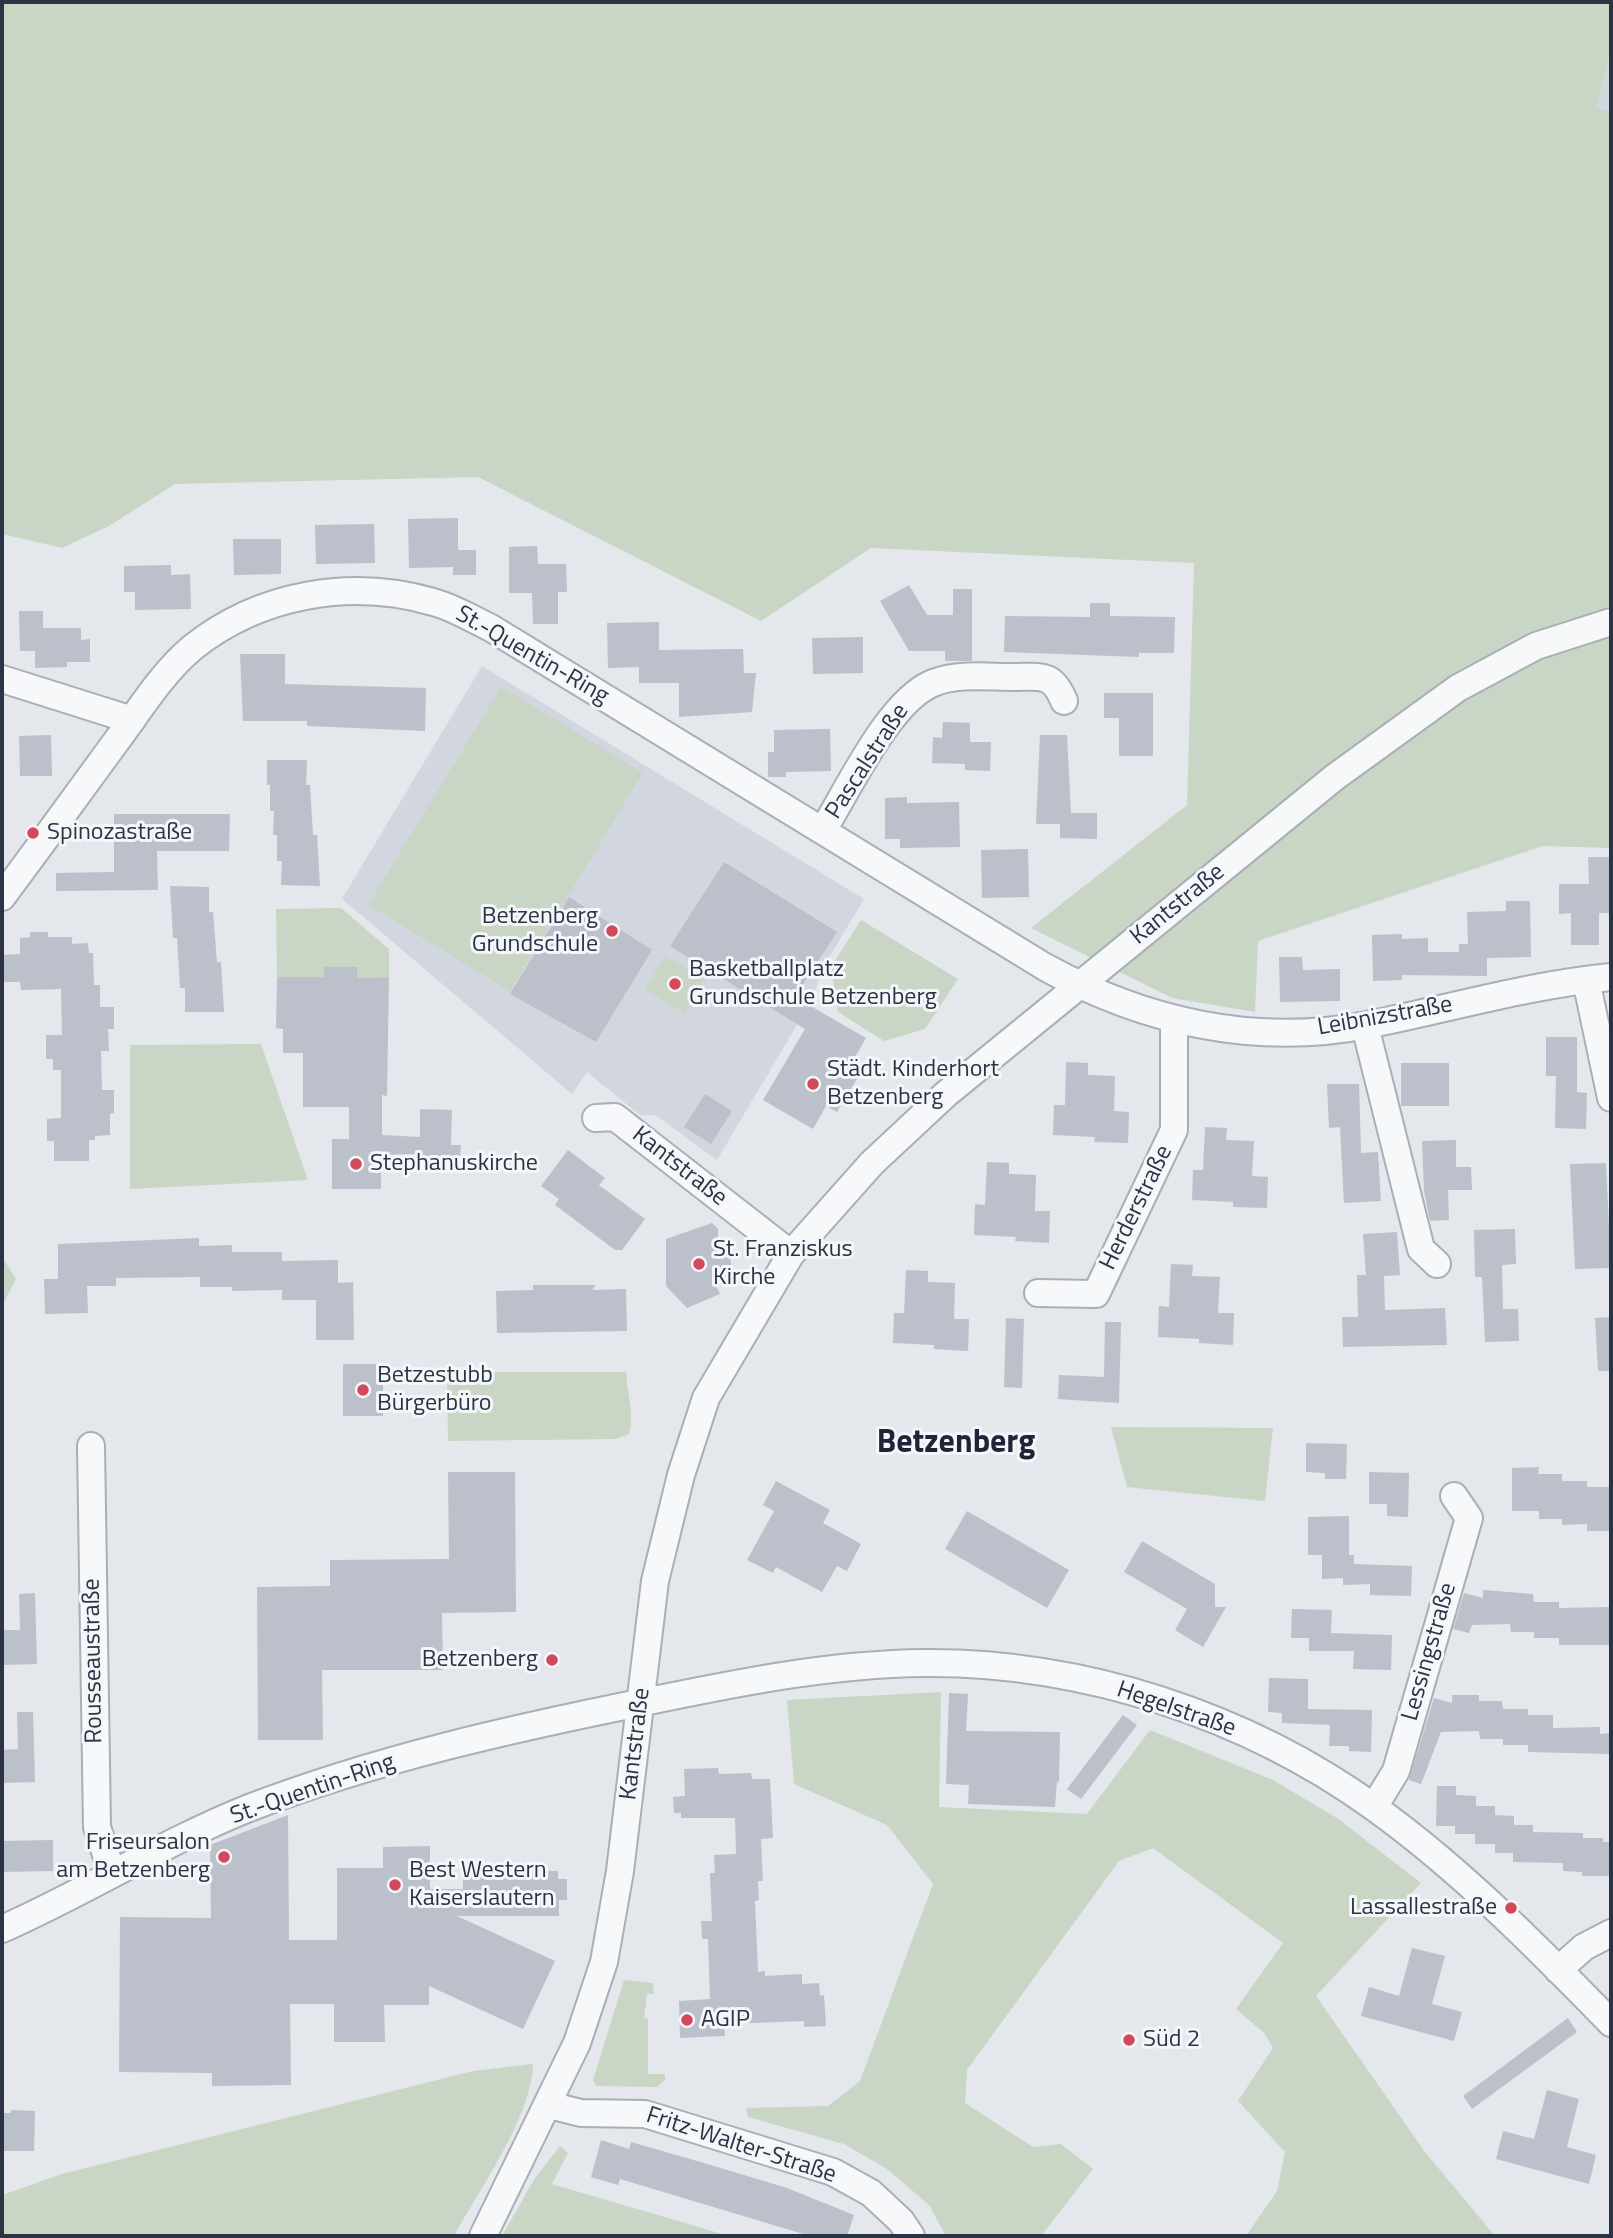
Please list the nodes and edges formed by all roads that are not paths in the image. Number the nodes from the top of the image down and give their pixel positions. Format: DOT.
graph roads {
  1 [pos="1611,622"];
  2 [pos="2,679"];
  3 [pos="1065,701"];
  4 [pos="132,720"];
  5 [pos="823,830"];
  6 [pos="2,897"];
  7 [pos="1598,978"];
  8 [pos="1080,986"];
  9 [pos="1174,1021"];
  10 [pos="1365,1026"];
  11 [pos="1611,1098"];
  12 [pos="596,1118"];
  13 [pos="791,1254"];
  14 [pos="1437,1264"];
  15 [pos="1038,1293"];
  16 [pos="91,1446"];
  17 [pos="1454,1496"];
  18 [pos="642,1702"];
  19 [pos="1374,1807"];
  20 [pos="112,1873"];
  21 [pos="2,1929"];
  22 [pos="1611,1933"];
  23 [pos="1558,1970"];
  24 [pos="1611,2023"];
  25 [pos="549,2105"];
  26 [pos="483,2236"];
  27 [pos="911,2236"];
  1 -- 8 [label="street, Kantstraße"];
  2 -- 4 [label="street"];
  3 -- 5 [label="street, Pascalstraße"];
  4 -- 5 [label="street, St.-Quentin-Ring"];
  4 -- 6 [label="street, St.-Quentin-Ring"];
  5 -- 8 [label="street, St.-Quentin-Ring"];
  7 -- 10 [label="street, Leibnizstraße"];
  7 -- 11 [label="street"];
  8 -- 9 [label="street, Leibnizstraße"];
  8 -- 13 [label="street, Kantstraße"];
  9 -- 10 [label="street, Leibnizstraße"];
  9 -- 15 [label="street, Herderstraße"];
  10 -- 14 [label="street"];
  12 -- 13 [label="street, Kantstraße"];
  13 -- 18 [label="street, Kantstraße"];
  16 -- 20 [label="street, Rousseaustraße"];
  17 -- 19 [label="street, Lessingstraße"];
  18 -- 19 [label="street, Hegelstraße"];
  18 -- 20 [label="street, St.-Quentin-Ring"];
  18 -- 25 [label="street, Kantstraße"];
  19 -- 23 [label="street, Hegelstraße"];
  20 -- 21 [label="street, St.-Quentin-Ring"];
  22 -- 23 [label="street"];
  23 -- 24 [label="street, Hegelstraße"];
  25 -- 26 [label="street, Kantstraße"];
  25 -- 27 [label="street, Fritz-Walter-Straße"];
}
